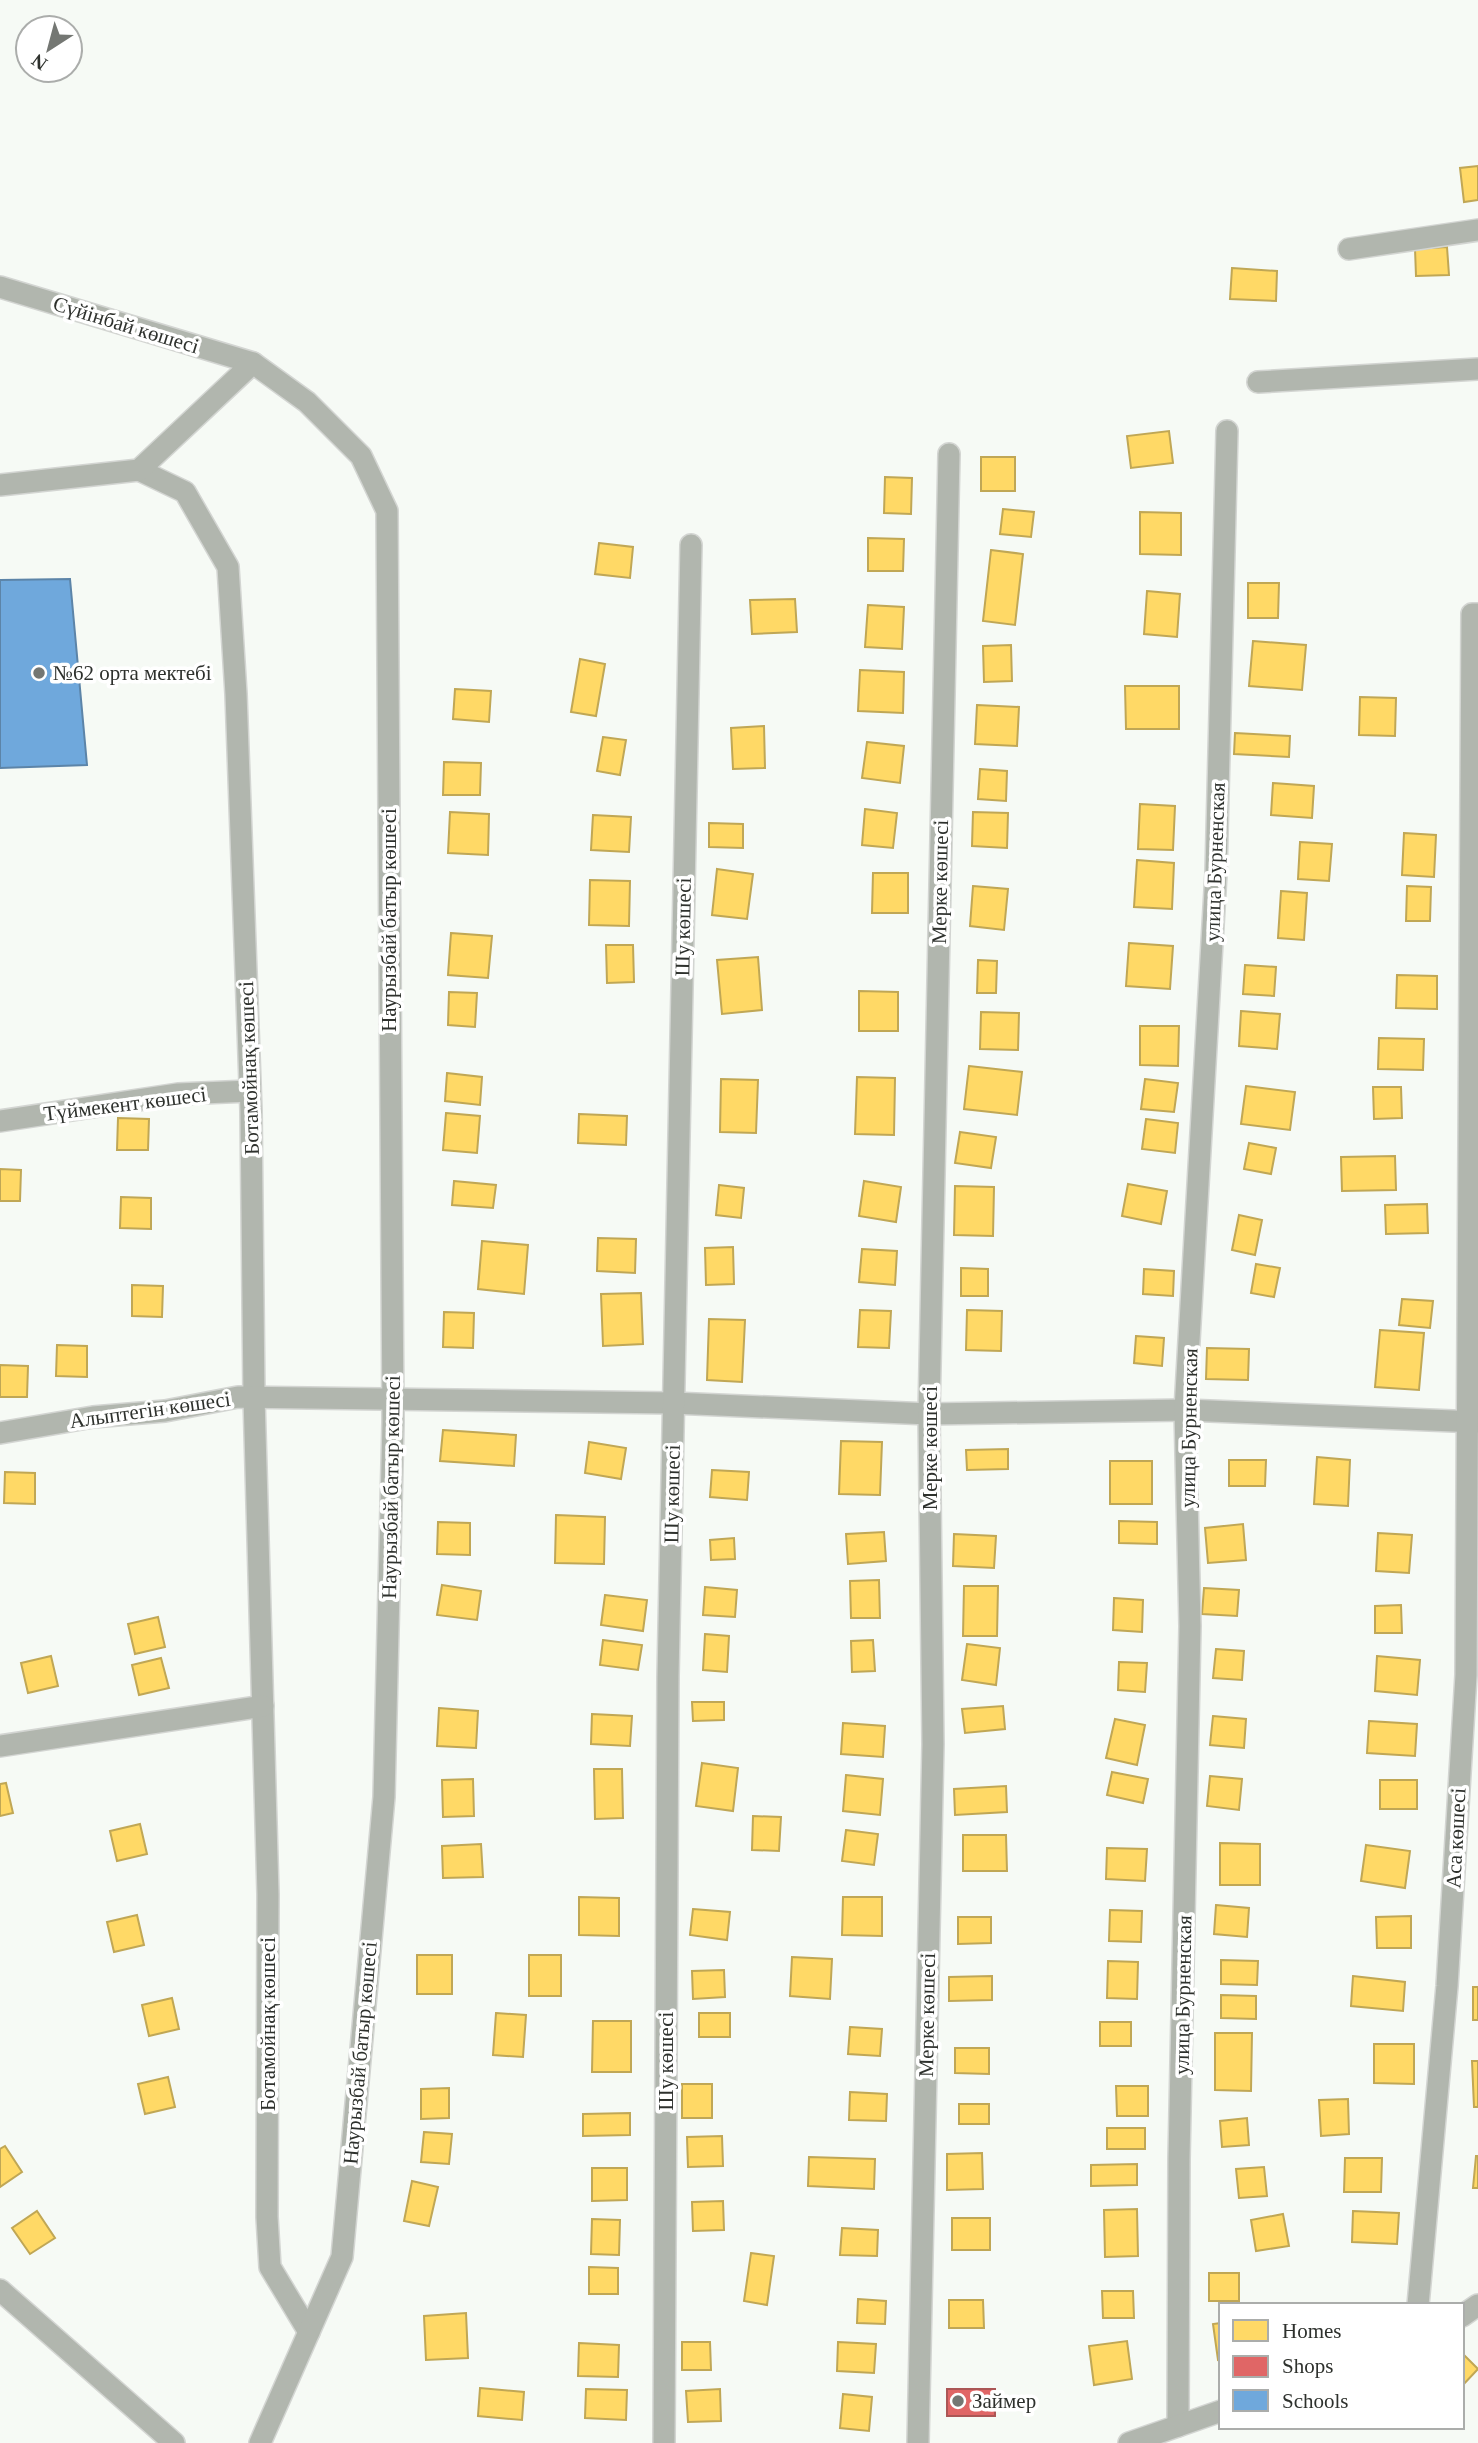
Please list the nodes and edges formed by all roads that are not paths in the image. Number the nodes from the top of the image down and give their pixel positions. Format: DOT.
graph roads {
  1 [pos="1478,230"];
  2 [pos="1349,248"];
  3 [pos="0,288"];
  4 [pos="253,363"];
  5 [pos="1478,369"];
  6 [pos="1258,382"];
  7 [pos="1227,431"];
  8 [pos="949,454"];
  9 [pos="139,470"];
  10 [pos="0,485"];
  11 [pos="387,511"];
  12 [pos="691,545"];
  13 [pos="1475,614"];
  14 [pos="250,1091"];
  15 [pos="0,1121"];
  16 [pos="1474,1153"];
  17 [pos="254,1397"];
  18 [pos="393,1399"];
  19 [pos="673,1403"];
  20 [pos="1185,1410"];
  21 [pos="929,1414"];
  22 [pos="1472,1422"];
  23 [pos="0,1433"];
  24 [pos="1472,1676"];
  25 [pos="262,1706"];
  26 [pos="0,1746"];
  27 [pos="0,2290"];
  28 [pos="1419,2303"];
  29 [pos="309,2332"];
  30 [pos="1219,2412"];
  31 [pos="1178,2426"];
  32 [pos="174,2443"];
  33 [pos="260,2443"];
  34 [pos="664,2443"];
  35 [pos="918,2443"];
  36 [pos="1129,2443"];
  1 -- 2 [label="street"];
  3 -- 4 [label="street, Сүйінбай көшесі"];
  4 -- 9 [label="street"];
  4 -- 11 [label="street, Сүйінбай көшесі"];
  5 -- 6 [label="street"];
  7 -- 20 [label="street, улица Бурненская"];
  8 -- 21 [label="street, Мерке көшесі"];
  9 -- 10 [label="street"];
  9 -- 14 [label="street, Ботамойнақ көшесі"];
  11 -- 18 [label="street, Наурызбай батыр көшесі"];
  12 -- 19 [label="street, Шу көшесі"];
  13 -- 16 [label="street, Аса көшесі"];
  14 -- 15 [label="street, Түймекент көшесі"];
  14 -- 17 [label="street, Ботамойнақ көшесі"];
  16 -- 22 [label="street, Аса көшесі"];
  17 -- 18 [label="street, Алыптегін көшесі"];
  17 -- 23 [label="street, Алыптегін көшесі"];
  17 -- 25 [label="street, Ботамойнақ көшесі"];
  18 -- 19 [label="street, Алыптегін көшесі"];
  18 -- 29 [label="street, Наурызбай батыр көшесі"];
  19 -- 21 [label="street, Алыптегін көшесі"];
  19 -- 34 [label="street, Шу көшесі"];
  20 -- 21 [label="street, Алыптегін көшесі"];
  20 -- 22 [label="street, Алыптегін көшесі"];
  20 -- 31 [label="street, улица Бурненская"];
  21 -- 35 [label="street, Мерке көшесі"];
  22 -- 24 [label="street, Аса көшесі"];
  24 -- 28 [label="street, Аса көшесі"];
  25 -- 26 [label="street"];
  25 -- 29 [label="street, Ботамойнақ көшесі"];
  27 -- 32 [label="street"];
  29 -- 33 [label="street, Наурызбай батыр көшесі"];
  30 -- 31 [label="street"];
  31 -- 36 [label="street"];
}
